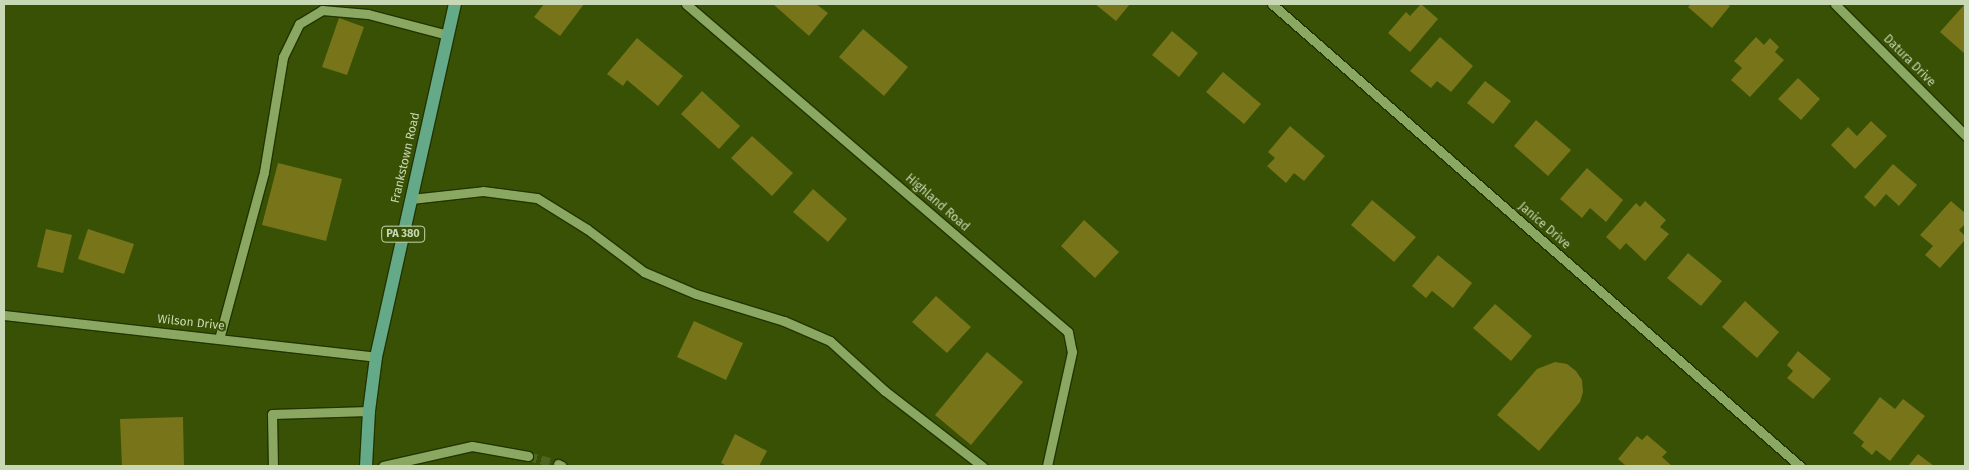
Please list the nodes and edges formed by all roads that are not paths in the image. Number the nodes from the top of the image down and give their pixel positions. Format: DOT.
graph roads {
  1 [pos="455,4"];
  2 [pos="686,4"];
  3 [pos="1272,4"];
  4 [pos="1834,4"];
  5 [pos="448,35"];
  6 [pos="1965,135"];
  7 [pos="411,199"];
  8 [pos="4,315"];
  9 [pos="219,339"];
  10 [pos="376,357"];
  11 [pos="369,412"];
  12 [pos="528,456"];
  13 [pos="273,466"];
  14 [pos="366,466"];
  15 [pos="383,466"];
  16 [pos="982,466"];
  17 [pos="1047,466"];
  18 [pos="1800,466"];
  1 -- 5 [label="main road, Frankstown Road / PA 380"];
  2 -- 17 [label="street, Highland Road"];
  3 -- 18 [label="street, Janice Drive"];
  4 -- 6 [label="street, Datura Drive"];
  5 -- 7 [label="main road, Frankstown Road / PA 380"];
  5 -- 9 [label="street"];
  7 -- 10 [label="main road, Frankstown Road / PA 380"];
  7 -- 16 [label="street"];
  8 -- 9 [label="street, Wilson Drive"];
  9 -- 10 [label="street, Wilson Drive"];
  10 -- 11 [label="main road, Frankstown Road / PA 380"];
  11 -- 13 [label="street"];
  11 -- 14 [label="main road, Frankstown Road / PA 380"];
  12 -- 15 [label="street"];
}
